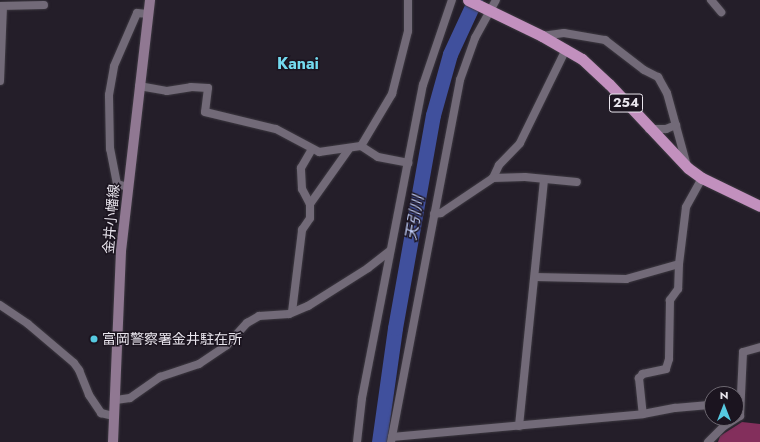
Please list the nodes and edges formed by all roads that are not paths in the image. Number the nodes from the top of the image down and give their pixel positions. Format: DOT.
graph roads {
  1 [pos="150,0"];
  2 [pos="408,0"];
  3 [pos="452,0"];
  4 [pos="468,0"];
  5 [pos="496,0"];
  6 [pos="711,0"];
  7 [pos="44,5"];
  8 [pos="2,6"];
  9 [pos="487,10"];
  10 [pos="721,12"];
  11 [pos="148,14"];
  12 [pos="542,36"];
  13 [pos="566,49"];
  14 [pos="0,81"];
  15 [pos="139,86"];
  16 [pos="676,125"];
  17 [pos="649,129"];
  18 [pos="361,146"];
  19 [pos="312,149"];
  20 [pos="349,149"];
  21 [pos="408,163"];
  22 [pos="688,168"];
  23 [pos="493,178"];
  24 [pos="702,178"];
  25 [pos="544,180"];
  26 [pos="577,182"];
  27 [pos="128,187"];
  28 [pos="310,204"];
  29 [pos="760,204"];
  30 [pos="434,214"];
  31 [pos="390,251"];
  32 [pos="679,264"];
  33 [pos="535,277"];
  34 [pos="0,305"];
  35 [pos="292,312"];
  36 [pos="760,347"];
  37 [pos="741,386"];
  38 [pos="116,400"];
  39 [pos="704,406"];
  40 [pos="644,414"];
  41 [pos="113,416"];
  42 [pos="519,426"];
  43 [pos="724,426"];
  44 [pos="391,439"];
  45 [pos="113,442"];
  46 [pos="356,442"];
  47 [pos="708,442"];
  1 -- 11 [label="main road, 金井小幡線"];
  2 -- 18 [label="street"];
  3 -- 21 [label="street"];
  4 -- 9 [label="highway, 254"];
  5 -- 9 [label="street"];
  6 -- 10 [label="street"];
  7 -- 8 [label="street"];
  8 -- 14 [label="street"];
  9 -- 12 [label="highway, 254"];
  9 -- 30 [label="street"];
  11 -- 15 [label="main road, 金井小幡線"];
  11 -- 27 [label="street"];
  12 -- 13 [label="highway, 254"];
  12 -- 16 [label="street"];
  13 -- 17 [label="highway, 254"];
  13 -- 23 [label="street"];
  15 -- 19 [label="street"];
  15 -- 27 [label="main road, 金井小幡線"];
  16 -- 17 [label="street"];
  16 -- 22 [label="street"];
  17 -- 22 [label="highway, 254"];
  18 -- 20 [label="street"];
  18 -- 21 [label="street"];
  19 -- 20 [label="street"];
  19 -- 28 [label="street"];
  20 -- 28 [label="street"];
  21 -- 31 [label="street"];
  22 -- 24 [label="highway, 254"];
  23 -- 25 [label="street"];
  23 -- 30 [label="street"];
  24 -- 29 [label="highway, 254"];
  24 -- 32 [label="street"];
  25 -- 26 [label="street"];
  25 -- 33 [label="street"];
  27 -- 38 [label="main road, 金井小幡線"];
  28 -- 35 [label="street"];
  30 -- 44 [label="street"];
  31 -- 35 [label="street"];
  31 -- 46 [label="street"];
  32 -- 33 [label="street"];
  32 -- 40 [label="street"];
  33 -- 42 [label="street"];
  34 -- 41 [label="street"];
  35 -- 38 [label="street"];
  36 -- 37 [label="street"];
  38 -- 41 [label="main road, 金井小幡線"];
  39 -- 40 [label="street"];
  40 -- 42 [label="street"];
  41 -- 45 [label="main road, 金井小幡線"];
  42 -- 44 [label="street"];
  43 -- 47 [label="street"];
}
